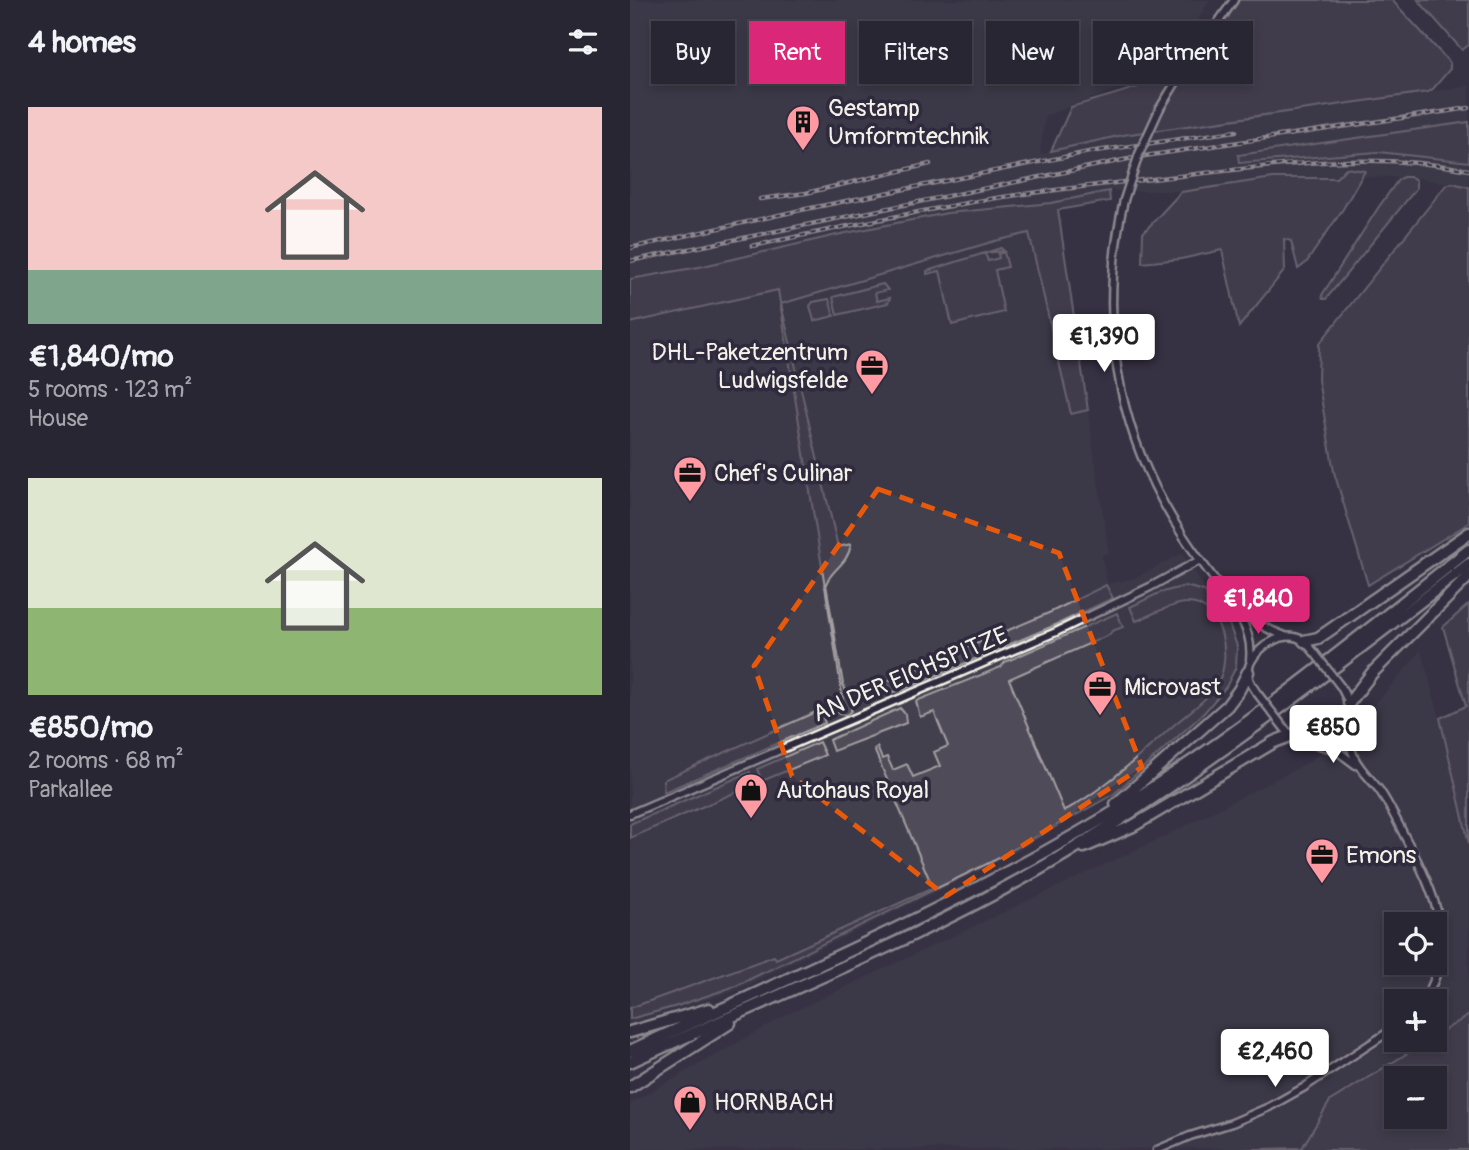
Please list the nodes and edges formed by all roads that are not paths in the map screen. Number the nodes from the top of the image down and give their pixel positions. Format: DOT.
graph roads {
  1 [pos="1234,0"];
  2 [pos="1469,533"];
  3 [pos="1469,550"];
  4 [pos="1200,561"];
  5 [pos="1469,564"];
  6 [pos="1469,576"];
  7 [pos="1234,605"];
  8 [pos="1285,636"];
  9 [pos="1304,641"];
  10 [pos="1250,660"];
  11 [pos="1248,672"];
  12 [pos="1349,703"];
  13 [pos="1346,720"];
  14 [pos="1288,732"];
  15 [pos="1315,744"];
  16 [pos="1360,767"];
  17 [pos="630,814"];
  18 [pos="1073,835"];
  19 [pos="1064,854"];
  20 [pos="778,983"];
  21 [pos="802,985"];
  22 [pos="1430,989"];
  23 [pos="630,1031"];
  24 [pos="1384,1035"];
  25 [pos="630,1051"];
  26 [pos="630,1062"];
  27 [pos="630,1087"];
  28 [pos="1157,1150"];
  1 -- 4 [label="street, bridge"];
  2 -- 9 [label="highway"];
  3 -- 18 [label="highway"];
  4 -- 7 [label="street"];
  4 -- 17 [label="street, AN DER EICHSPITZE"];
  5 -- 19 [label="highway"];
  6 -- 12 [label="highway"];
  7 -- 8 [label="street"];
  7 -- 10 [label="street"];
  8 -- 9 [label="street"];
  8 -- 10 [label="street"];
  9 -- 12 [label="street, bridge"];
  10 -- 11 [label="street"];
  11 -- 14 [label="street, bridge"];
  11 -- 18 [label="highway"];
  12 -- 13 [label="street"];
  13 -- 15 [label="street"];
  13 -- 16 [label="street"];
  14 -- 15 [label="street"];
  14 -- 19 [label="highway"];
  15 -- 16 [label="street"];
  16 -- 22 [label="street"];
  18 -- 20 [label="highway"];
  19 -- 21 [label="highway"];
  20 -- 23 [label="highway"];
  20 -- 25 [label="highway"];
  21 -- 26 [label="highway"];
  21 -- 27 [label="highway"];
  24 -- 28 [label="street"];
}
